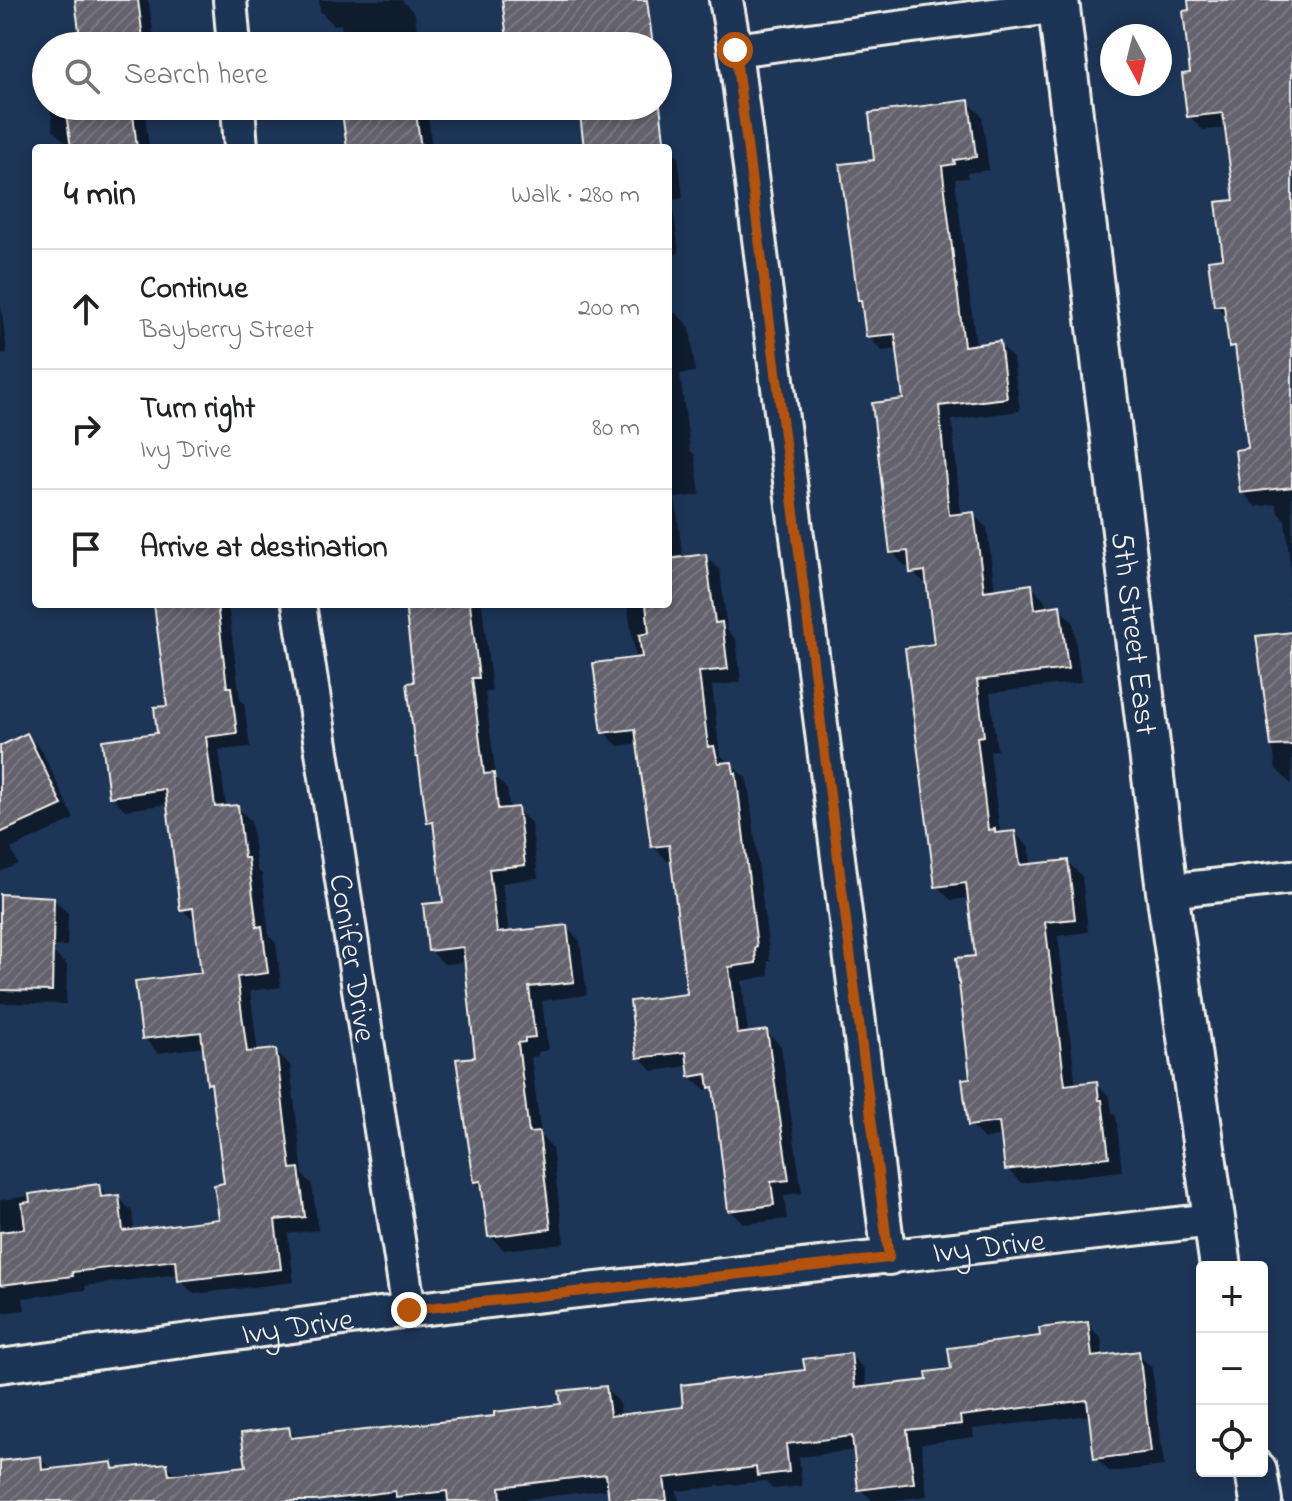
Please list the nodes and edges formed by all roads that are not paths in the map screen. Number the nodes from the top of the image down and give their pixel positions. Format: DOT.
graph roads {
  1 [pos="230,0"];
  2 [pos="726,0"];
  3 [pos="1059,3"];
  4 [pos="233,32"];
  5 [pos="735,50"];
  6 [pos="239,120"];
  7 [pos="241,144"];
  8 [pos="300,608"];
  9 [pos="1292,877"];
  10 [pos="1167,891"];
  11 [pos="1213,1220"];
  12 [pos="889,1258"];
  13 [pos="1220,1261"];
  14 [pos="409,1310"];
  15 [pos="0,1366"];
  16 [pos="1257,1477"];
  17 [pos="1261,1501"];
  1 -- 4 [label="street"];
  2 -- 5 [label="street"];
  3 -- 5 [label="street"];
  3 -- 10 [label="street, 5th Street East"];
  5 -- 12 [label="street"];
  6 -- 7 [label="street"];
  8 -- 14 [label="street, Conifer Drive"];
  9 -- 10 [label="street"];
  10 -- 11 [label="street, 5th Street East"];
  11 -- 12 [label="street, Ivy Drive"];
  11 -- 13 [label="street, 5th Street East"];
  12 -- 14 [label="street, Ivy Drive"];
  14 -- 15 [label="street, Ivy Drive"];
  16 -- 17 [label="street"];
}
